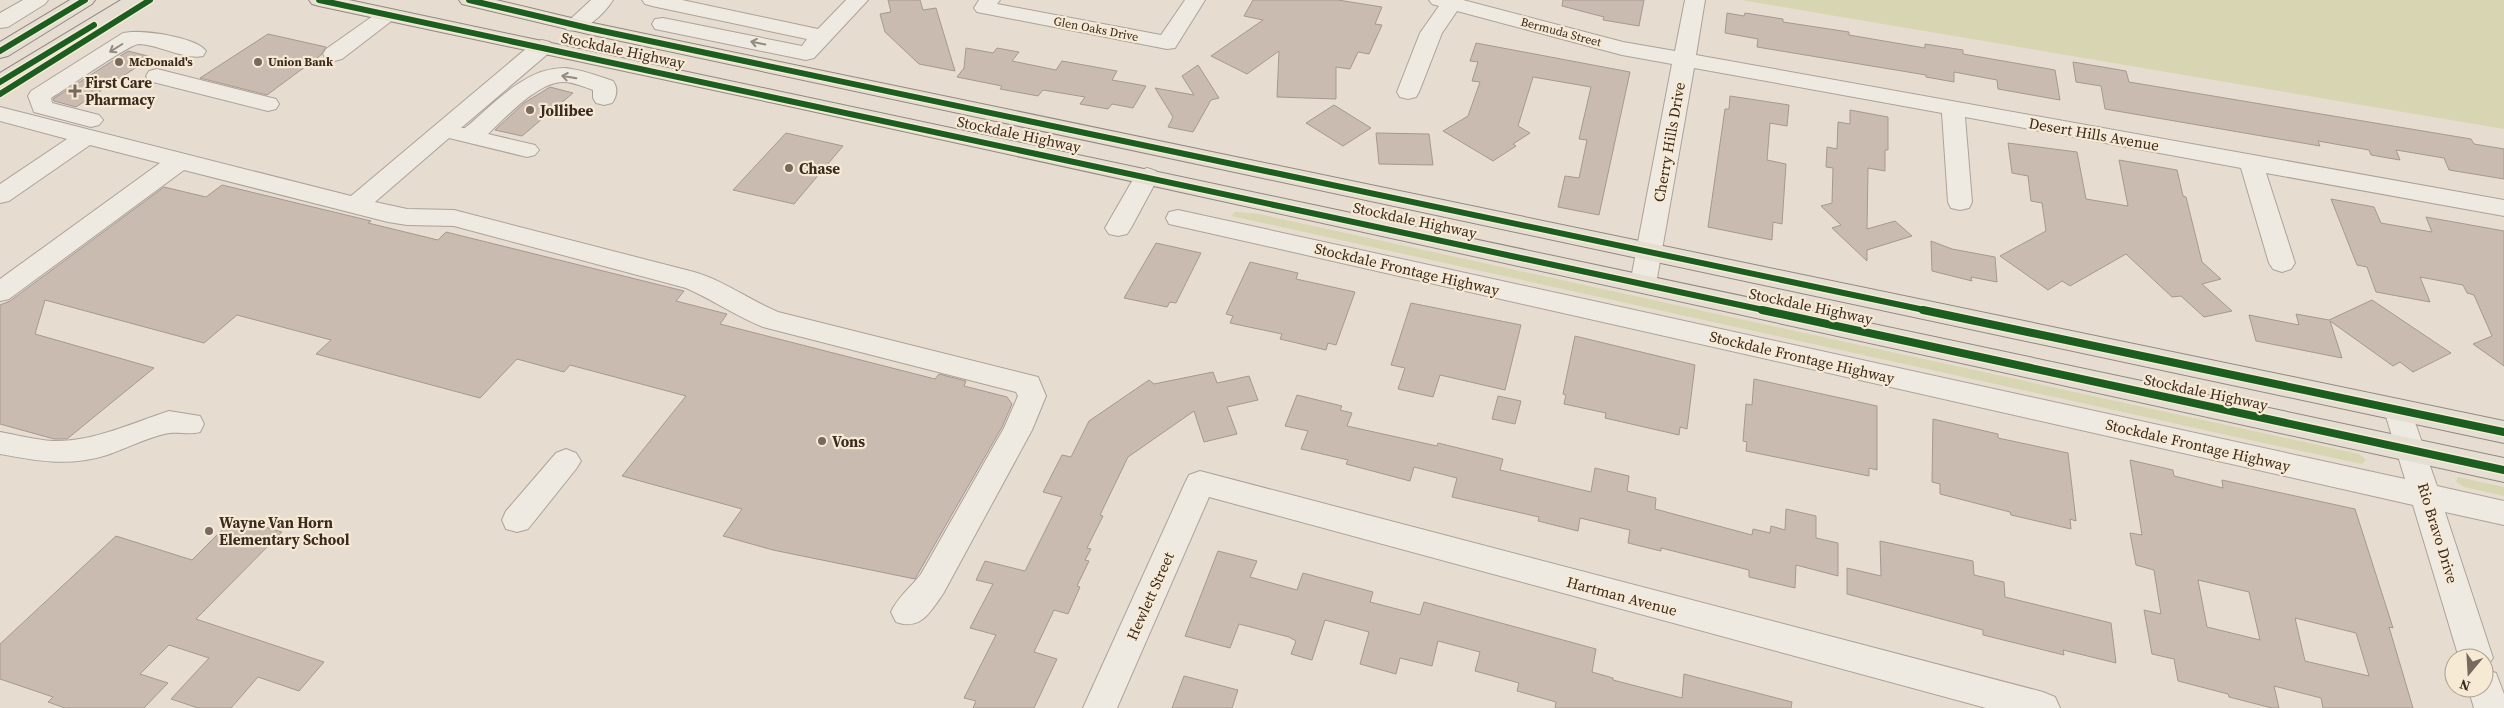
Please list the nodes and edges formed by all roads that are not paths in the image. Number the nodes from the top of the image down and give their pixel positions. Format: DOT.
graph roads {
  1 [pos="38,0"];
  2 [pos="84,0"];
  3 [pos="136,0"];
  4 [pos="319,0"];
  5 [pos="469,0"];
  6 [pos="603,0"];
  7 [pos="652,0"];
  8 [pos="858,0"];
  9 [pos="990,0"];
  10 [pos="1196,0"];
  11 [pos="1695,0"];
  12 [pos="1446,2"];
  13 [pos="715,6"];
  14 [pos="387,15"];
  15 [pos="0,22"];
  16 [pos="663,24"];
  17 [pos="574,25"];
  18 [pos="823,36"];
  19 [pos="646,40"];
  20 [pos="542,47"];
  21 [pos="199,49"];
  22 [pos="0,51"];
  23 [pos="334,54"];
  24 [pos="1683,60"];
  25 [pos="798,61"];
  26 [pos="156,76"];
  27 [pos="0,82"];
  28 [pos="1408,92"];
  29 [pos="604,98"];
  30 [pos="268,104"];
  31 [pos="1953,109"];
  32 [pos="0,114"];
  33 [pos="88,128"];
  34 [pos="444,130"];
  35 [pos="471,136"];
  36 [pos="527,150"];
  37 [pos="179,162"];
  38 [pos="2252,162"];
  39 [pos="1147,176"];
  40 [pos="0,195"];
  41 [pos="1960,202"];
  42 [pos="355,206"];
  43 [pos="2504,208"];
  44 [pos="1178,218"];
  45 [pos="1118,228"];
  46 [pos="1649,252"];
  47 [pos="2282,263"];
  48 [pos="1643,284"];
  49 [pos="0,292"];
  50 [pos="2398,410"];
  51 [pos="190,424"];
  52 [pos="2504,432"];
  53 [pos="0,443"];
  54 [pos="2411,450"];
  55 [pos="566,461"];
  56 [pos="2504,470"];
  57 [pos="1200,483"];
  58 [pos="2426,496"];
  59 [pos="2504,513"];
  60 [pos="517,520"];
  61 [pos="907,612"];
  62 [pos="2473,648"];
  63 [pos="1100,708"];
  64 [pos="2043,708"];
  1 -- 15 [label="street"];
  2 -- 22 [label="main road"];
  3 -- 27 [label="main road"];
  4 -- 14 [label="main road, Stockdale Highway"];
  5 -- 17 [label="main road, Stockdale Highway"];
  6 -- 17 [label="street"];
  7 -- 13 [label="street"];
  8 -- 18 [label="street"];
  9 -- 10 [label="street, Glen Oaks Drive"];
  11 -- 24 [label="street, Cherry Hills Drive"];
  12 -- 24 [label="street, Bermuda Street"];
  12 -- 28 [label="street"];
  13 -- 16 [label="street"];
  13 -- 18 [label="street"];
  14 -- 20 [label="main road, Stockdale Highway"];
  14 -- 23 [label="street"];
  16 -- 19 [label="street"];
  25 -- 16 [label="street, one-way"];
  17 -- 19 [label="main road, Stockdale Highway"];
  18 -- 25 [label="street"];
  19 -- 25 [label="main road, Stockdale Highway"];
  20 -- 34 [label="street"];
  20 -- 39 [label="main road, Stockdale Highway"];
  21 -- 33 [label="street, one-way"];
  24 -- 31 [label="street, Desert Hills Avenue"];
  24 -- 46 [label="street, Cherry Hills Drive"];
  25 -- 46 [label="main road, Stockdale Highway"];
  26 -- 30 [label="street"];
  29 -- 35 [label="street, one-way"];
  31 -- 38 [label="street, Desert Hills Avenue"];
  31 -- 41 [label="street"];
  32 -- 33 [label="street"];
  33 -- 37 [label="street"];
  33 -- 40 [label="street"];
  34 -- 35 [label="street"];
  34 -- 42 [label="street"];
  35 -- 36 [label="street"];
  37 -- 42 [label="street"];
  37 -- 49 [label="street"];
  38 -- 43 [label="street, Desert Hills Avenue"];
  38 -- 47 [label="street"];
  39 -- 45 [label="street"];
  39 -- 48 [label="main road, Stockdale Highway"];
  42 -- 61 [label="street"];
  44 -- 58 [label="street, Stockdale Frontage Highway"];
  46 -- 48 [label="street, Cherry Hills Drive"];
  46 -- 50 [label="main road, Stockdale Highway"];
  48 -- 54 [label="main road, Stockdale Highway"];
  50 -- 52 [label="main road, Stockdale Highway"];
  50 -- 54 [label="street, Rio Bravo Drive"];
  51 -- 53 [label="street"];
  54 -- 56 [label="main road, Stockdale Highway"];
  54 -- 58 [label="street, Rio Bravo Drive"];
  55 -- 60 [label="street"];
  57 -- 63 [label="street, Hewlett Street"];
  57 -- 64 [label="street, Hartman Avenue"];
  58 -- 59 [label="street, Stockdale Frontage Highway"];
  58 -- 62 [label="street, Rio Bravo Drive"];
}
